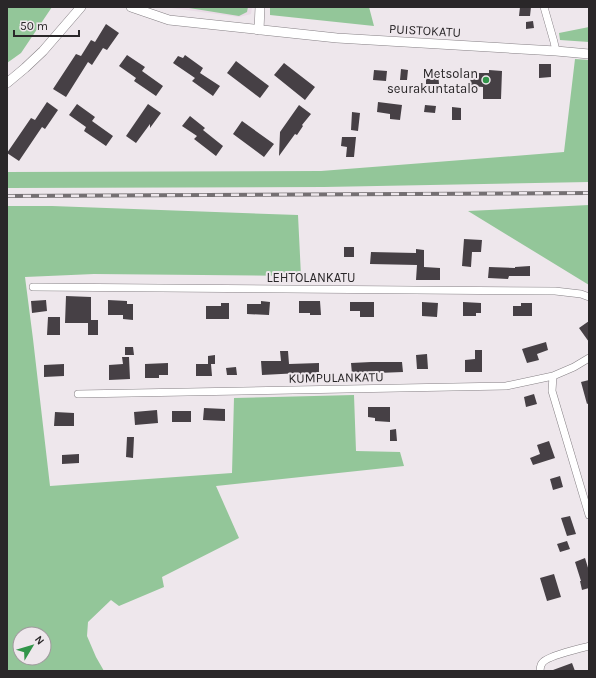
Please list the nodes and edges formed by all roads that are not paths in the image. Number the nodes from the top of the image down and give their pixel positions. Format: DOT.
graph roads {
  1 [pos="82,7"];
  2 [pos="131,7"];
  3 [pos="260,7"];
  4 [pos="544,7"];
  5 [pos="259,30"];
  6 [pos="556,51"];
  7 [pos="589,54"];
  8 [pos="7,83"];
  9 [pos="33,287"];
  10 [pos="589,297"];
  11 [pos="589,358"];
  12 [pos="553,376"];
  13 [pos="78,394"];
  14 [pos="589,515"];
  15 [pos="589,646"];
  16 [pos="540,671"];
  1 -- 8 [label="street"];
  2 -- 5 [label="street, PUISTOKATU"];
  3 -- 5 [label="street"];
  4 -- 6 [label="street"];
  5 -- 6 [label="street, PUISTOKATU"];
  6 -- 7 [label="street, PUISTOKATU"];
  9 -- 10 [label="street, LEHTOLANKATU"];
  11 -- 12 [label="street, KUMPULANKATU"];
  12 -- 13 [label="street, KUMPULANKATU"];
  12 -- 14 [label="street"];
  15 -- 16 [label="street"];
}
